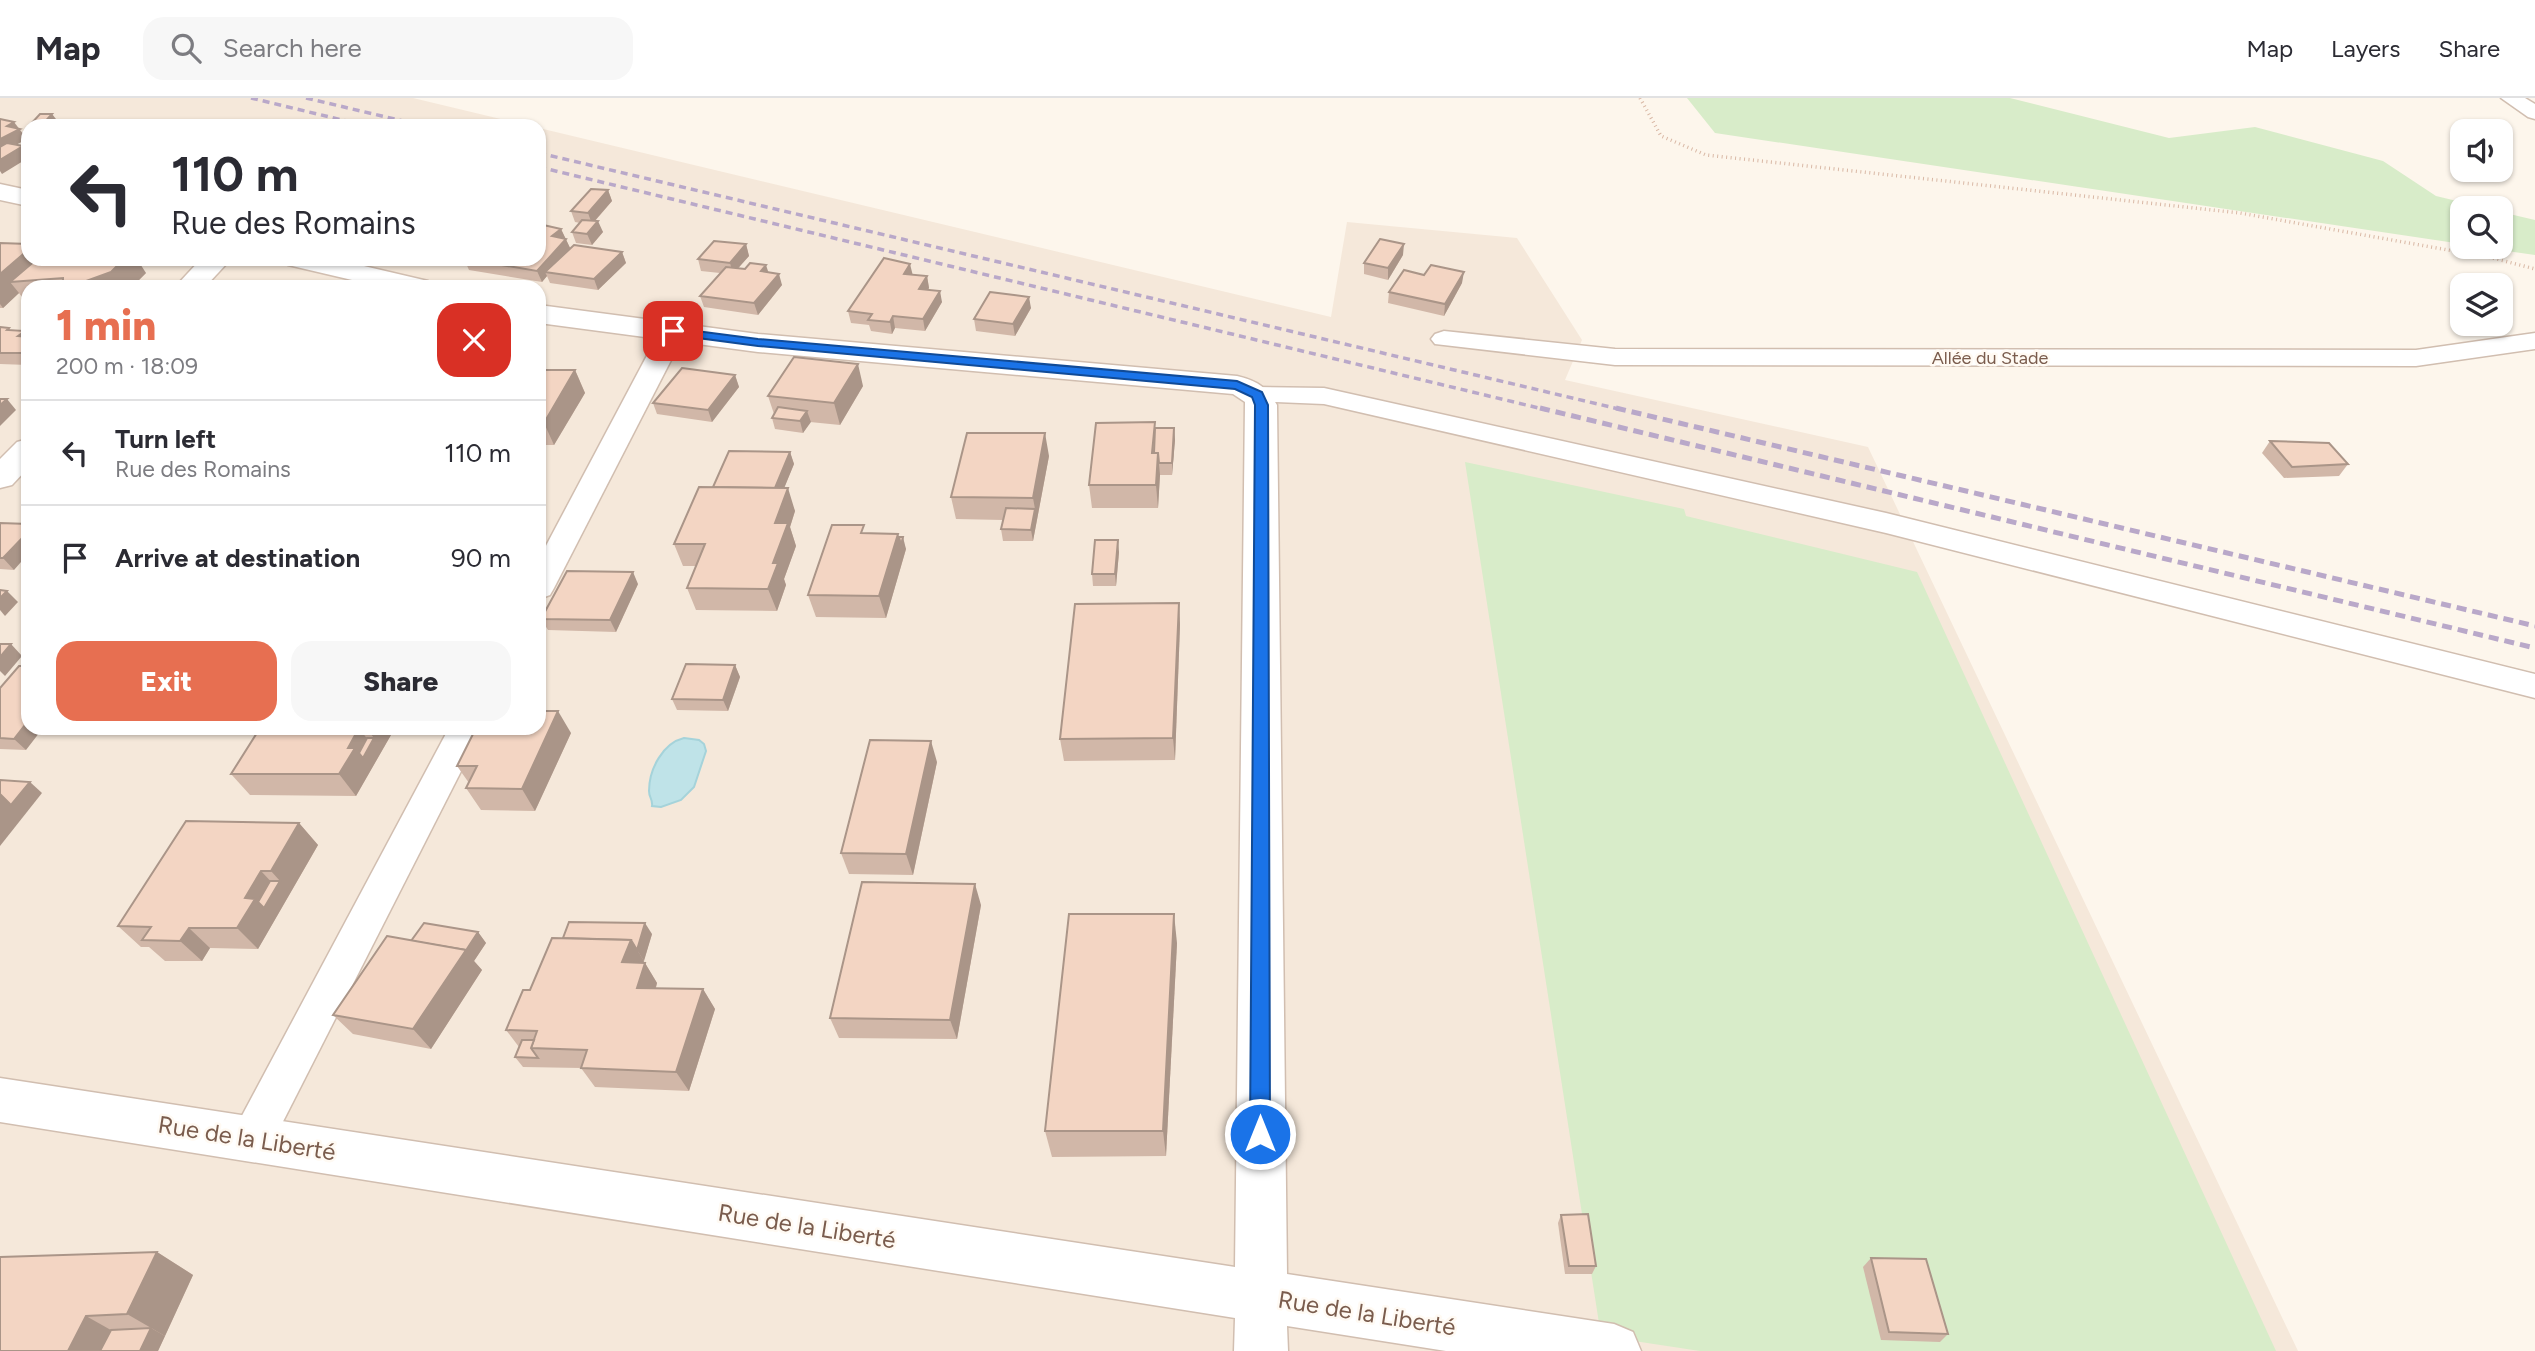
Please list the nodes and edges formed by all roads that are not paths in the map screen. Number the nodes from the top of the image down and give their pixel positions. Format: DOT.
graph roads {
  1 [pos="2511,98"];
  2 [pos="2535,113"];
  3 [pos="0,192"];
  4 [pos="21,196"];
  5 [pos="210,266"];
  6 [pos="328,266"];
  7 [pos="196,280"];
  8 [pos="388,280"];
  9 [pos="546,315"];
  10 [pos="673,331"];
  11 [pos="1444,339"];
  12 [pos="2535,341"];
  13 [pos="1257,395"];
  14 [pos="21,456"];
  15 [pos="0,478"];
  16 [pos="546,575"];
  17 [pos="2535,687"];
  18 [pos="462,735"];
  19 [pos="0,1100"];
  20 [pos="252,1139"];
  21 [pos="1260,1297"];
  22 [pos="1261,1351"];
  23 [pos="1614,1351"];
  1 -- 2 [label="lane"];
  3 -- 4 [label="street"];
  5 -- 7 [label="street"];
  6 -- 8 [label="street"];
  9 -- 10 [label="street"];
  10 -- 13 [label="street"];
  10 -- 16 [label="lane"];
  11 -- 12 [label="lane, Allée du Stade"];
  13 -- 17 [label="lane"];
  13 -- 21 [label="street"];
  14 -- 15 [label="street"];
  18 -- 20 [label="lane"];
  19 -- 20 [label="street, Rue de la Liberté"];
  20 -- 21 [label="street, Rue de la Liberté"];
  21 -- 22 [label="street"];
  21 -- 23 [label="street, Rue de la Liberté"];
}
